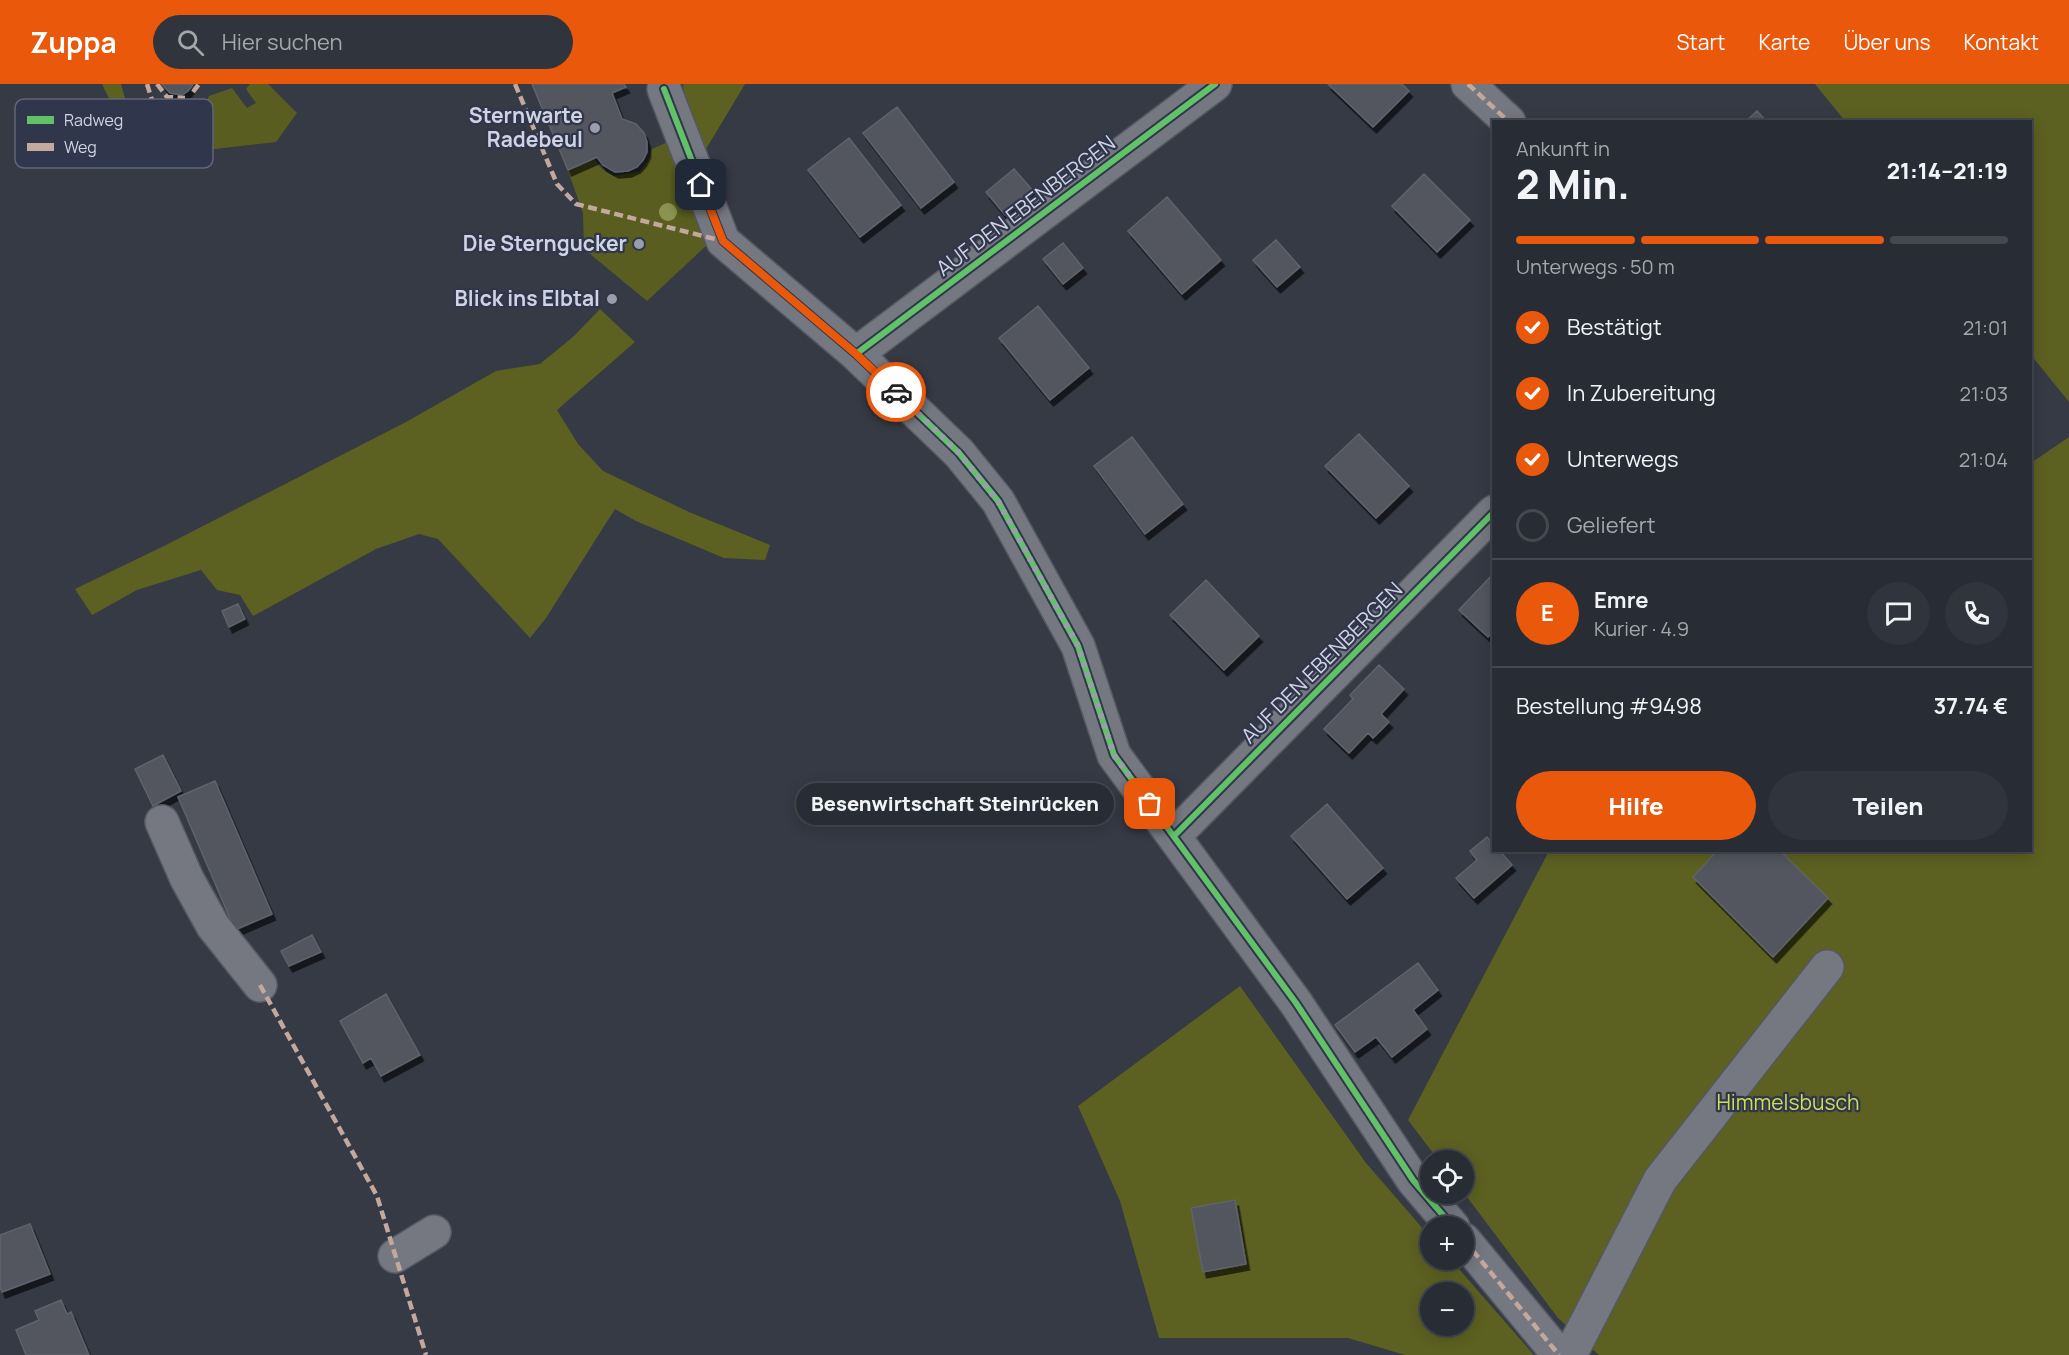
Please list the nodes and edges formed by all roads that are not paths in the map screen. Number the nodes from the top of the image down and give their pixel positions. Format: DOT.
graph roads {
  1 [pos="1215,84"];
  2 [pos="1468,84"];
  3 [pos="664,89"];
  4 [pos="1507,120"];
  5 [pos="856,354"];
  6 [pos="1492,515"];
  7 [pos="162,822"];
  8 [pos="1174,836"];
  9 [pos="1827,967"];
  10 [pos="260,985"];
  11 [pos="1444,1216"];
  12 [pos="434,1232"];
  13 [pos="1474,1252"];
  14 [pos="395,1256"];
  15 [pos="1559,1355"];
  16 [pos="1570,1355"];
  1 -- 5 [label="street, AUF DEN EBENBERGEN"];
  2 -- 4 [label="street"];
  3 -- 5 [label="street"];
  5 -- 8 [label="street"];
  6 -- 8 [label="street, AUF DEN EBENBERGEN"];
  7 -- 10 [label="street"];
  8 -- 11 [label="street"];
  9 -- 16 [label="street"];
  12 -- 14 [label="street"];
  13 -- 15 [label="street"];
}
